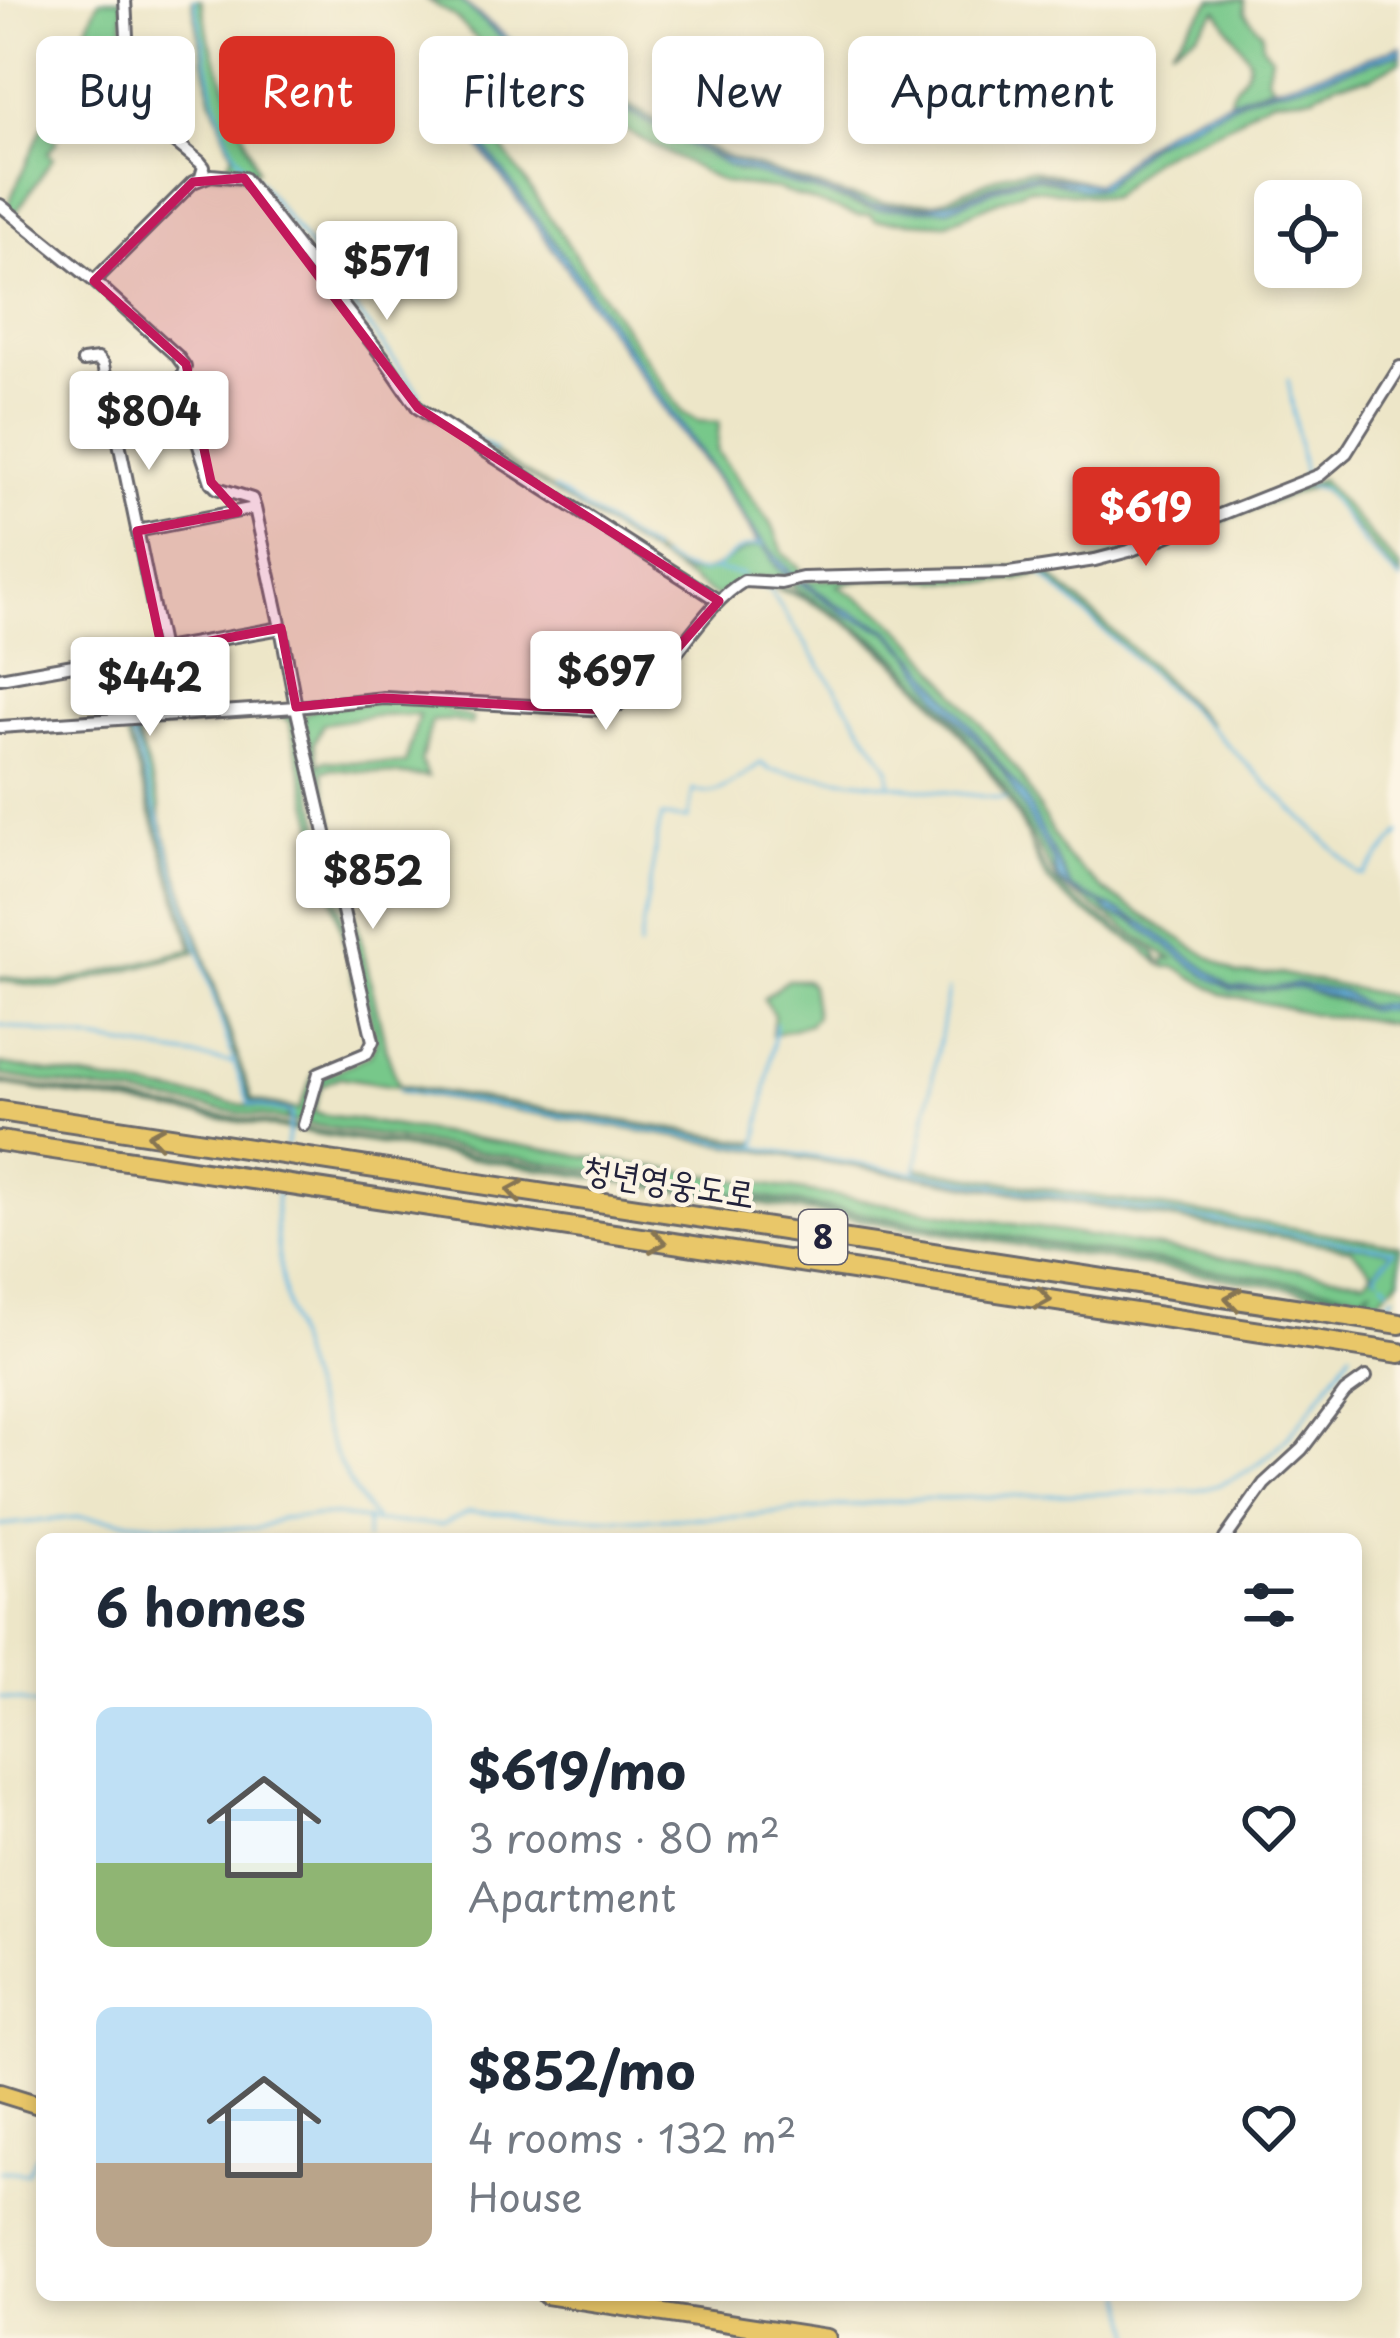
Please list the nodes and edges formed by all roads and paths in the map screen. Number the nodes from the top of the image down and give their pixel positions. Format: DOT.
graph roads {
  1 [pos="124,0"];
  2 [pos="201,177"];
  3 [pos="3,208"];
  4 [pos="94,281"];
  5 [pos="83,361"];
  6 [pos="1400,367"];
  7 [pos="255,508"];
  8 [pos="137,531"];
  9 [pos="718,601"];
  10 [pos="281,628"];
  11 [pos="163,650"];
  12 [pos="0,678"];
  13 [pos="296,707"];
  14 [pos="0,727"];
  15 [pos="0,1112"];
  16 [pos="304,1125"];
  17 [pos="0,1141"];
  18 [pos="1400,1324"];
  19 [pos="1391,1352"];
  20 [pos="1366,1377"];
  21 [pos="1230,1533"];
  22 [pos="0,2093"];
  23 [pos="36,2104"];
  24 [pos="585,2301"];
  25 [pos="827,2338"];
  1 -- 2 [label="street"];
  2 -- 4 [label="street"];
  2 -- 9 [label="street"];
  3 -- 4 [label="street"];
  4 -- 7 [label="street"];
  5 -- 8 [label="street"];
  6 -- 9 [label="street"];
  7 -- 8 [label="street"];
  7 -- 10 [label="street"];
  8 -- 11 [label="street"];
  9 -- 13 [label="street"];
  10 -- 11 [label="street"];
  10 -- 13 [label="street"];
  11 -- 12 [label="street"];
  13 -- 14 [label="street"];
  13 -- 16 [label="street"];
  18 -- 15 [label="highway, 청년영웅도로 / 8, one-way"];
  17 -- 19 [label="highway, 청년영웅도로 / 8, one-way"];
  20 -- 21 [label="street"];
  22 -- 23 [label="main road"];
  24 -- 25 [label="main road"];
}
